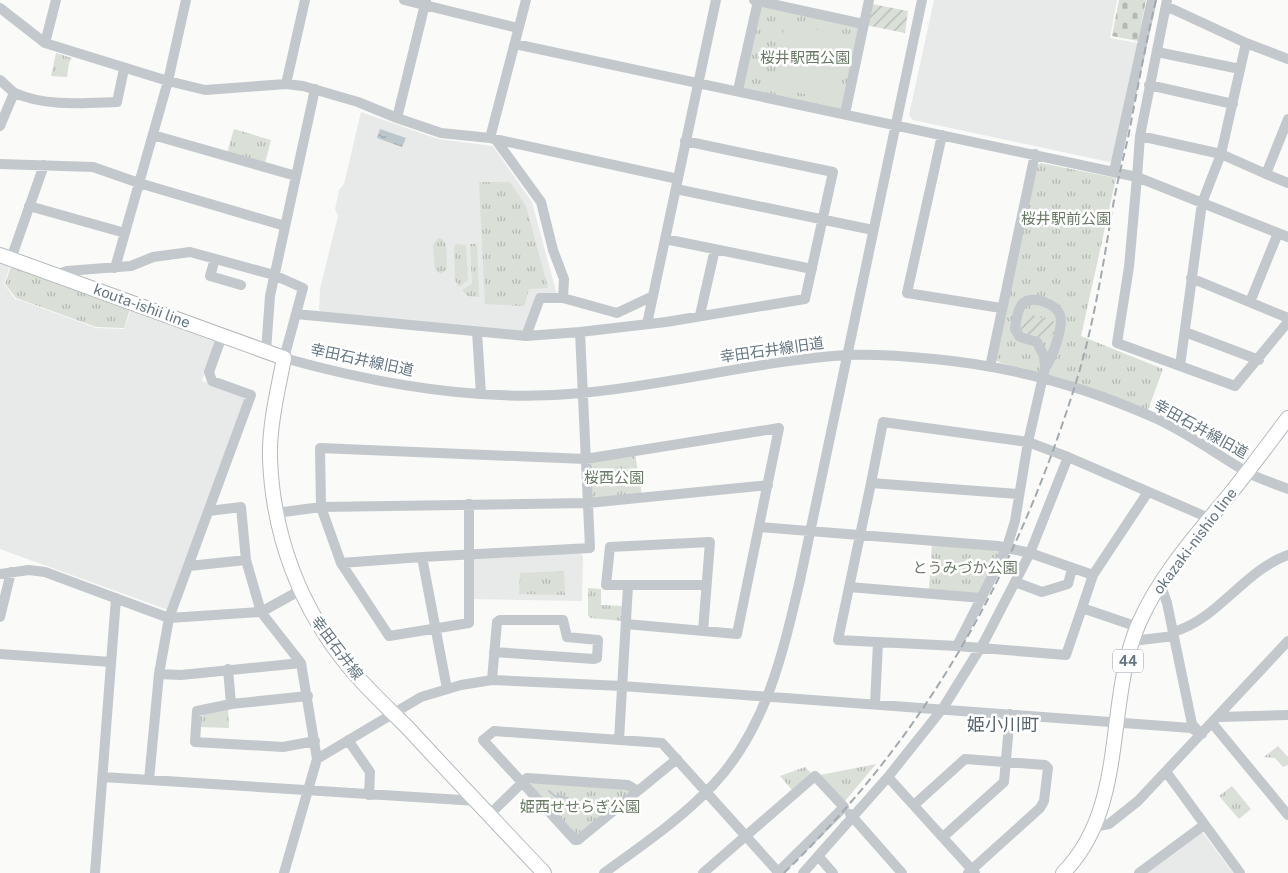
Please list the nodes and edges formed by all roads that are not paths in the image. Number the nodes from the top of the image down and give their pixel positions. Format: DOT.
graph roads {
  1 [pos="56,0"];
  2 [pos="186,0"];
  3 [pos="305,0"];
  4 [pos="404,0"];
  5 [pos="526,0"];
  6 [pos="716,0"];
  7 [pos="756,0"];
  8 [pos="869,0"];
  9 [pos="922,0"];
  10 [pos="1152,0"];
  11 [pos="425,2"];
  12 [pos="1166,3"];
  13 [pos="0,8"];
  14 [pos="863,24"];
  15 [pos="518,28"];
  16 [pos="45,43"];
  17 [pos="1246,43"];
  18 [pos="515,44"];
  19 [pos="1157,52"];
  20 [pos="1288,59"];
  21 [pos="124,69"];
  22 [pos="1240,69"];
  23 [pos="0,80"];
  24 [pos="168,81"];
  25 [pos="697,82"];
  26 [pos="286,84"];
  27 [pos="1150,85"];
  28 [pos="315,89"];
  29 [pos="738,90"];
  30 [pos="14,93"];
  31 [pos="1232,104"];
  32 [pos="844,114"];
  33 [pos="397,118"];
  34 [pos="1288,119"];
  35 [pos="897,124"];
  36 [pos="0,126"];
  37 [pos="1286,133"];
  38 [pos="153,135"];
  39 [pos="942,135"];
  40 [pos="1140,136"];
  41 [pos="493,139"];
  42 [pos="685,141"];
  43 [pos="1035,154"];
  44 [pos="1221,154"];
  45 [pos="0,164"];
  46 [pos="44,165"];
  47 [pos="1114,171"];
  48 [pos="1266,174"];
  49 [pos="296,176"];
  50 [pos="1137,177"];
  51 [pos="139,183"];
  52 [pos="677,184"];
  53 [pos="1288,184"];
  54 [pos="1202,203"];
  55 [pos="29,206"];
  56 [pos="823,219"];
  57 [pos="285,226"];
  58 [pos="874,230"];
  59 [pos="124,233"];
  60 [pos="1278,233"];
  61 [pos="1288,237"];
  62 [pos="665,239"];
  63 [pos="715,249"];
  64 [pos="6,256"];
  65 [pos="214,258"];
  66 [pos="115,268"];
  67 [pos="812,269"];
  68 [pos="54,275"];
  69 [pos="274,275"];
  70 [pos="1191,278"];
  71 [pos="241,285"];
  72 [pos="652,296"];
  73 [pos="563,298"];
  74 [pos="1250,302"];
  75 [pos="1001,308"];
  76 [pos="296,314"];
  77 [pos="700,315"];
  78 [pos="1288,318"];
  79 [pos="1288,322"];
  80 [pos="646,324"];
  81 [pos="477,332"];
  82 [pos="580,332"];
  83 [pos="1185,332"];
  84 [pos="1058,334"];
  85 [pos="222,336"];
  86 [pos="526,336"];
  87 [pos="1037,342"];
  88 [pos="266,351"];
  89 [pos="847,355"];
  90 [pos="284,358"];
  91 [pos="1259,360"];
  92 [pos="1180,366"];
  93 [pos="990,367"];
  94 [pos="1045,368"];
  95 [pos="1043,379"];
  96 [pos="583,393"];
  97 [pos="481,394"];
  98 [pos="1288,418"];
  99 [pos="1028,442"];
  100 [pos="1068,457"];
  101 [pos="585,459"];
  102 [pos="1247,472"];
  103 [pos="871,482"];
  104 [pos="768,484"];
  105 [pos="1287,488"];
  106 [pos="1148,492"];
  107 [pos="1018,494"];
  108 [pos="588,503"];
  109 [pos="469,504"];
  110 [pos="321,508"];
  111 [pos="210,511"];
  112 [pos="276,513"];
  113 [pos="1208,520"];
  114 [pos="760,527"];
  115 [pos="809,531"];
  116 [pos="860,534"];
  117 [pos="1007,547"];
  118 [pos="1030,552"];
  119 [pos="469,554"];
  120 [pos="1288,555"];
  121 [pos="422,557"];
  122 [pos="246,560"];
  123 [pos="341,563"];
  124 [pos="189,566"];
  125 [pos="1072,569"];
  126 [pos="5,573"];
  127 [pos="1093,575"];
  128 [pos="1015,582"];
  129 [pos="1160,583"];
  130 [pos="706,585"];
  131 [pos="628,586"];
  132 [pos="849,587"];
  133 [pos="299,591"];
  134 [pos="116,598"];
  135 [pos="982,598"];
  136 [pos="1082,608"];
  137 [pos="261,612"];
  138 [pos="0,617"];
  139 [pos="169,618"];
  140 [pos="626,624"];
  141 [pos="1138,627"];
  142 [pos="435,629"];
  143 [pos="703,631"];
  144 [pos="1174,634"];
  145 [pos="1132,641"];
  146 [pos="1288,641"];
  147 [pos="878,642"];
  148 [pos="957,646"];
  149 [pos="980,648"];
  150 [pos="494,652"];
  151 [pos="0,654"];
  152 [pos="111,662"];
  153 [pos="301,663"];
  154 [pos="228,669"];
  155 [pos="159,674"];
  156 [pos="492,680"];
  157 [pos="622,686"];
  158 [pos="447,689"];
  159 [pos="308,696"];
  160 [pos="768,698"];
  161 [pos="231,704"];
  162 [pos="875,704"];
  163 [pos="943,708"];
  164 [pos="392,712"];
  165 [pos="1010,714"];
  166 [pos="1286,717"];
  167 [pos="1216,720"];
  168 [pos="1117,723"];
  169 [pos="1202,734"];
  170 [pos="348,740"];
  171 [pos="619,740"];
  172 [pos="314,741"];
  173 [pos="317,759"];
  174 [pos="677,759"];
  175 [pos="1007,762"];
  176 [pos="1167,772"];
  177 [pos="103,777"];
  178 [pos="888,777"];
  179 [pos="149,780"];
  180 [pos="522,784"];
  181 [pos="638,791"];
  182 [pos="309,792"];
  183 [pos="706,792"];
  184 [pos="369,795"];
  185 [pos="477,802"];
  186 [pos="914,805"];
  187 [pos="844,807"];
  188 [pos="490,815"];
  189 [pos="1288,816"];
  190 [pos="853,819"];
  191 [pos="1204,825"];
  192 [pos="1094,827"];
  193 [pos="745,835"];
  194 [pos="943,837"];
  195 [pos="819,857"];
  196 [pos="971,872"];
  197 [pos="95,873"];
  198 [pos="284,873"];
  199 [pos="544,873"];
  200 [pos="604,873"];
  201 [pos="703,873"];
  202 [pos="778,873"];
  203 [pos="803,873"];
  204 [pos="834,873"];
  205 [pos="902,873"];
  206 [pos="1063,873"];
  207 [pos="1139,873"];
  208 [pos="1240,873"];
  1 -- 16 [label="street"];
  2 -- 24 [label="street"];
  3 -- 26 [label="street"];
  4 -- 11 [label="street"];
  5 -- 15 [label="street"];
  6 -- 25 [label="street"];
  7 -- 14 [label="street"];
  7 -- 29 [label="street"];
  8 -- 14 [label="street"];
  9 -- 35 [label="street"];
  10 -- 47 [label="street"];
  11 -- 15 [label="street"];
  11 -- 33 [label="street"];
  12 -- 17 [label="street"];
  12 -- 19 [label="street"];
  13 -- 16 [label="street"];
  14 -- 32 [label="street"];
  15 -- 18 [label="street"];
  16 -- 21 [label="street"];
  17 -- 20 [label="street"];
  17 -- 22 [label="street"];
  18 -- 25 [label="street"];
  18 -- 41 [label="street"];
  19 -- 22 [label="street"];
  19 -- 27 [label="street"];
  21 -- 24 [label="street"];
  21 -- 30 [label="street"];
  22 -- 31 [label="street"];
  23 -- 30 [label="street"];
  24 -- 26 [label="street"];
  24 -- 38 [label="street"];
  25 -- 29 [label="street"];
  25 -- 42 [label="street"];
  26 -- 28 [label="street"];
  27 -- 31 [label="street"];
  27 -- 40 [label="street"];
  28 -- 33 [label="street"];
  28 -- 49 [label="street"];
  29 -- 32 [label="street"];
  30 -- 36 [label="street"];
  31 -- 44 [label="street"];
  32 -- 35 [label="street"];
  33 -- 41 [label="street"];
  34 -- 37 [label="street"];
  35 -- 39 [label="street"];
  35 -- 58 [label="street"];
  37 -- 48 [label="street"];
  38 -- 49 [label="street"];
  38 -- 51 [label="street"];
  39 -- 43 [label="street"];
  39 -- 75 [label="street"];
  40 -- 44 [label="street"];
  40 -- 50 [label="street"];
  41 -- 52 [label="street"];
  41 -- 73 [label="street"];
  42 -- 52 [label="street"];
  42 -- 56 [label="street"];
  43 -- 47 [label="street"];
  43 -- 75 [label="street"];
  44 -- 48 [label="street"];
  44 -- 54 [label="street"];
  45 -- 46 [label="street"];
  46 -- 51 [label="street"];
  46 -- 55 [label="street"];
  47 -- 50 [label="street"];
  48 -- 53 [label="street"];
  49 -- 57 [label="street"];
  50 -- 54 [label="street"];
  50 -- 92 [label="street"];
  51 -- 57 [label="street"];
  51 -- 59 [label="street"];
  52 -- 56 [label="street"];
  52 -- 62 [label="street"];
  54 -- 60 [label="street"];
  54 -- 70 [label="street"];
  55 -- 59 [label="street"];
  55 -- 64 [label="street"];
  56 -- 58 [label="street"];
  56 -- 67 [label="street"];
  57 -- 69 [label="street"];
  58 -- 89 [label="street"];
  59 -- 66 [label="street"];
  60 -- 61 [label="street"];
  60 -- 74 [label="street"];
  62 -- 63 [label="street"];
  62 -- 72 [label="street"];
  63 -- 67 [label="street"];
  63 -- 77 [label="street"];
  64 -- 68 [label="main road, kouta-ishii line"];
  65 -- 66 [label="street"];
  65 -- 69 [label="street"];
  65 -- 71 [label="street"];
  66 -- 68 [label="street"];
  67 -- 77 [label="street"];
  68 -- 85 [label="main road, kouta-ishii line"];
  69 -- 76 [label="street"];
  69 -- 88 [label="street"];
  70 -- 74 [label="street"];
  70 -- 83 [label="street"];
  72 -- 73 [label="street"];
  72 -- 80 [label="street"];
  73 -- 86 [label="street"];
  74 -- 78 [label="street"];
  75 -- 93 [label="street"];
  76 -- 81 [label="street"];
  76 -- 90 [label="street"];
  77 -- 80 [label="street"];
  79 -- 91 [label="street"];
  80 -- 82 [label="street"];
  81 -- 86 [label="street"];
  81 -- 97 [label="street"];
  82 -- 86 [label="street"];
  82 -- 96 [label="street"];
  83 -- 91 [label="street"];
  83 -- 92 [label="street"];
  84 -- 87 [label="street"];
  84 -- 87 [label="street"];
  84 -- 94 [label="street"];
  85 -- 88 [label="main road, kouta-ishii line"];
  85 -- 111 [label="street"];
  87 -- 94 [label="street"];
  88 -- 90 [label="main road, kouta-ishii line"];
  89 -- 93 [label="street, 幸田石井線旧道"];
  89 -- 96 [label="street, 幸田石井線旧道"];
  89 -- 115 [label="street"];
  90 -- 97 [label="street, 幸田石井線旧道"];
  90 -- 112 [label="main road, 幸田石井線"];
  91 -- 92 [label="street"];
  93 -- 95 [label="street, 幸田石井線旧道"];
  94 -- 95 [label="street"];
  95 -- 99 [label="street"];
  95 -- 102 [label="street, 幸田石井線旧道"];
  96 -- 97 [label="street, 幸田石井線旧道"];
  96 -- 101 [label="street"];
  98 -- 102 [label="main road, okazaki-nishio line / 44"];
  99 -- 100 [label="street"];
  99 -- 103 [label="street"];
  99 -- 107 [label="street"];
  100 -- 106 [label="street"];
  100 -- 118 [label="street"];
  101 -- 104 [label="street"];
  101 -- 108 [label="street"];
  101 -- 110 [label="street"];
  102 -- 105 [label="street, 幸田石井線旧道"];
  102 -- 113 [label="main road, okazaki-nishio line / 44"];
  103 -- 107 [label="street"];
  103 -- 116 [label="street"];
  104 -- 108 [label="street"];
  104 -- 114 [label="street"];
  106 -- 113 [label="street"];
  106 -- 127 [label="street"];
  107 -- 117 [label="street"];
  108 -- 109 [label="street"];
  108 -- 119 [label="street"];
  109 -- 110 [label="street"];
  109 -- 119 [label="street"];
  110 -- 112 [label="street"];
  110 -- 123 [label="street"];
  111 -- 122 [label="street"];
  111 -- 124 [label="street"];
  112 -- 133 [label="main road, 幸田石井線"];
  113 -- 129 [label="main road, okazaki-nishio line / 44"];
  114 -- 115 [label="street"];
  114 -- 143 [label="street"];
  115 -- 116 [label="street"];
  115 -- 160 [label="street"];
  116 -- 117 [label="street"];
  116 -- 132 [label="street"];
  117 -- 118 [label="street"];
  117 -- 135 [label="street"];
  118 -- 125 [label="street"];
  118 -- 128 [label="street"];
  119 -- 121 [label="street"];
  119 -- 142 [label="street"];
  120 -- 144 [label="street"];
  121 -- 123 [label="street"];
  121 -- 142 [label="street"];
  122 -- 124 [label="street"];
  122 -- 137 [label="street"];
  123 -- 142 [label="street"];
  124 -- 139 [label="street"];
  125 -- 127 [label="street"];
  125 -- 128 [label="street"];
  126 -- 134 [label="street"];
  126 -- 138 [label="street"];
  127 -- 136 [label="street"];
  128 -- 149 [label="street"];
  129 -- 141 [label="main road, okazaki-nishio line / 44"];
  129 -- 144 [label="street"];
  130 -- 131 [label="street"];
  130 -- 131 [label="street"];
  130 -- 143 [label="street"];
  131 -- 140 [label="street"];
  132 -- 135 [label="street"];
  132 -- 147 [label="street"];
  133 -- 137 [label="street"];
  133 -- 164 [label="main road, 幸田石井線"];
  134 -- 139 [label="street"];
  134 -- 152 [label="street"];
  135 -- 148 [label="street"];
  136 -- 141 [label="street"];
  136 -- 149 [label="street"];
  137 -- 139 [label="street"];
  137 -- 153 [label="street"];
  139 -- 155 [label="street"];
  140 -- 143 [label="street"];
  140 -- 157 [label="street"];
  141 -- 145 [label="main road, okazaki-nishio line / 44"];
  142 -- 158 [label="street"];
  144 -- 145 [label="street"];
  144 -- 169 [label="street"];
  145 -- 168 [label="main road, okazaki-nishio line / 44"];
  146 -- 167 [label="street"];
  147 -- 148 [label="street"];
  147 -- 162 [label="street"];
  148 -- 149 [label="street"];
  149 -- 163 [label="street"];
  150 -- 150 [label="street"];
  150 -- 156 [label="street"];
  151 -- 152 [label="street"];
  152 -- 177 [label="street"];
  153 -- 154 [label="street"];
  153 -- 159 [label="street"];
  154 -- 155 [label="street"];
  154 -- 161 [label="street"];
  155 -- 179 [label="street"];
  156 -- 157 [label="street"];
  156 -- 158 [label="street"];
  157 -- 160 [label="street"];
  157 -- 171 [label="street"];
  158 -- 164 [label="street"];
  159 -- 161 [label="street"];
  159 -- 172 [label="street"];
  160 -- 162 [label="street"];
  160 -- 183 [label="street"];
  161 -- 172 [label="street"];
  162 -- 163 [label="street"];
  163 -- 165 [label="street"];
  163 -- 178 [label="street"];
  164 -- 170 [label="street"];
  164 -- 185 [label="main road, 幸田石井線"];
  165 -- 168 [label="street"];
  165 -- 175 [label="street"];
  166 -- 167 [label="street"];
  167 -- 169 [label="street"];
  167 -- 189 [label="street"];
  168 -- 169 [label="street"];
  168 -- 192 [label="main road, okazaki-nishio line / 44"];
  169 -- 176 [label="street"];
  170 -- 173 [label="street"];
  170 -- 184 [label="street"];
  171 -- 174 [label="street"];
  171 -- 180 [label="street"];
  172 -- 173 [label="street"];
  173 -- 182 [label="street"];
  174 -- 181 [label="street"];
  174 -- 183 [label="street"];
  175 -- 186 [label="street"];
  175 -- 194 [label="street"];
  175 -- 196 [label="street"];
  176 -- 191 [label="street"];
  176 -- 192 [label="street"];
  177 -- 179 [label="street"];
  177 -- 197 [label="street"];
  178 -- 186 [label="street"];
  178 -- 190 [label="street"];
  179 -- 182 [label="street"];
  180 -- 181 [label="street"];
  180 -- 181 [label="street"];
  180 -- 188 [label="street"];
  182 -- 184 [label="street"];
  182 -- 198 [label="street"];
  183 -- 193 [label="street"];
  183 -- 200 [label="street"];
  184 -- 185 [label="street"];
  185 -- 188 [label="main road, 幸田石井線"];
  186 -- 194 [label="street"];
  187 -- 190 [label="street"];
  187 -- 193 [label="street"];
  187 -- 202 [label="street"];
  188 -- 199 [label="main road, 幸田石井線"];
  190 -- 195 [label="street"];
  190 -- 205 [label="street"];
  191 -- 207 [label="street"];
  191 -- 208 [label="street"];
  192 -- 206 [label="main road, okazaki-nishio line / 44"];
  193 -- 201 [label="street"];
  193 -- 202 [label="street"];
  194 -- 196 [label="street"];
  195 -- 203 [label="street"];
  195 -- 204 [label="street"];
}
